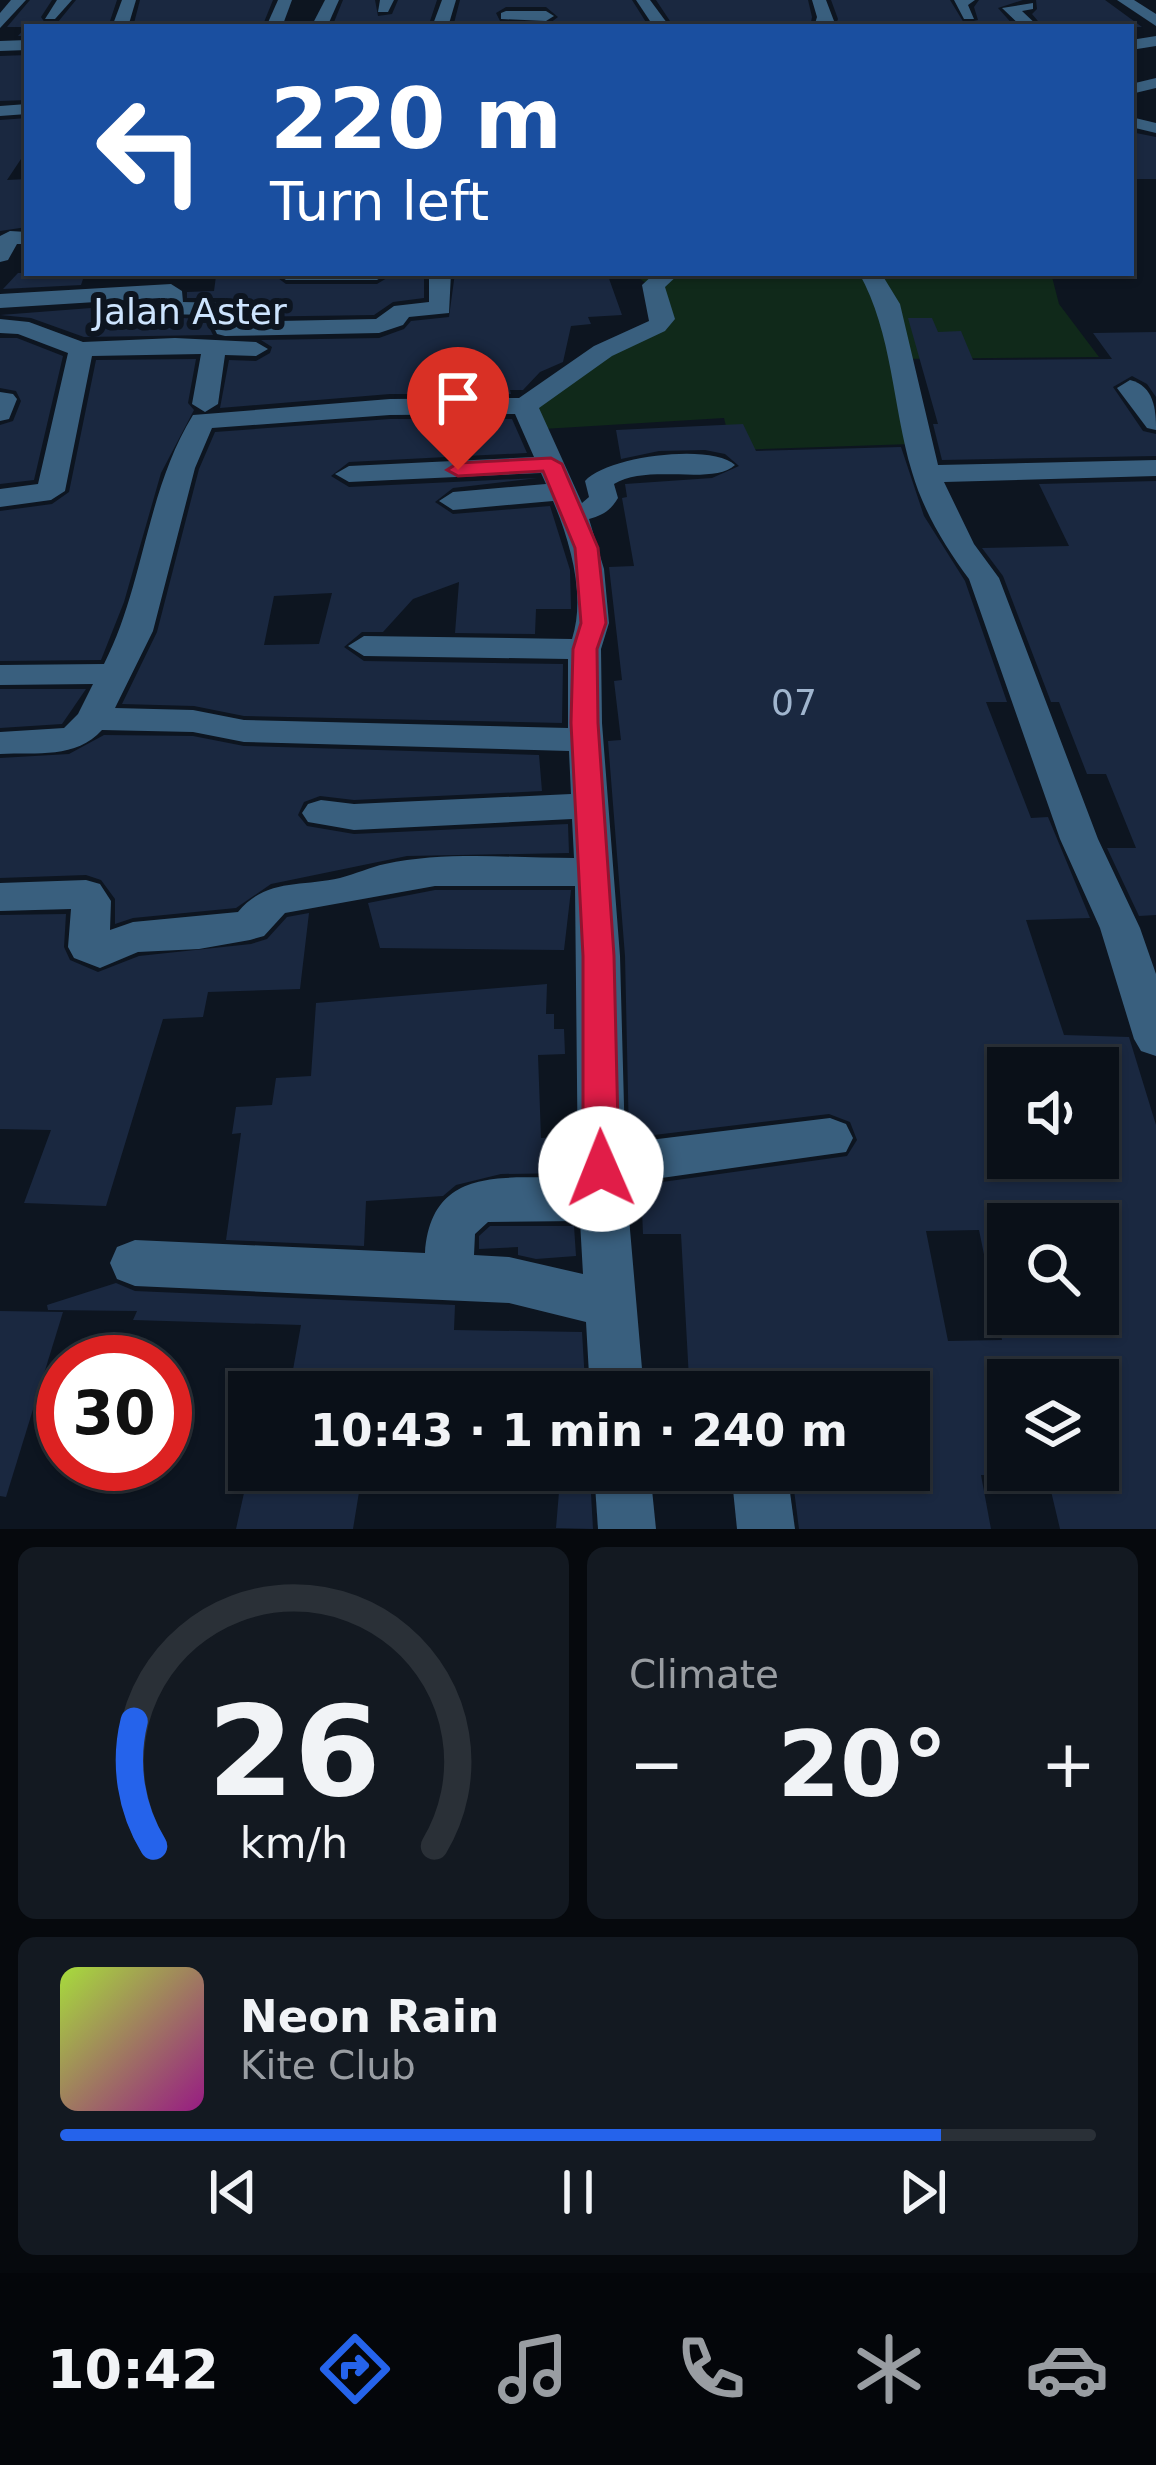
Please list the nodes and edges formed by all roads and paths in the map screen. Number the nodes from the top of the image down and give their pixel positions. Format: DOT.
graph roads {
  1 [pos="20,0"];
  2 [pos="65,0"];
  3 [pos="819,0"];
  4 [pos="1022,0"];
  5 [pos="1124,0"];
  6 [pos="544,14"];
  7 [pos="50,16"];
  8 [pos="506,16"];
  9 [pos="1156,21"];
  10 [pos="0,23"];
  11 [pos="1025,23"];
  12 [pos="821,24"];
  13 [pos="24,238"];
  14 [pos="0,253"];
  15 [pos="440,276"];
  16 [pos="659,276"];
  17 [pos="872,276"];
  18 [pos="0,302"];
  19 [pos="0,326"];
  20 [pos="312,347"];
  21 [pos="81,349"];
  22 [pos="214,349"];
  23 [pos="1130,388"];
  24 [pos="205,404"];
  25 [pos="527,404"];
  26 [pos="1156,422"];
  27 [pos="721,465"];
  28 [pos="1156,468"];
  29 [pos="349,474"];
  30 [pos="926,474"];
  31 [pos="561,487"];
  32 [pos="0,498"];
  33 [pos="453,500"];
  34 [pos="519,623"];
  35 [pos="589,636"];
  36 [pos="364,646"];
  37 [pos="116,674"];
  38 [pos="0,675"];
  39 [pos="93,719"];
  40 [pos="586,740"];
  41 [pos="0,743"];
  42 [pos="590,806"];
  43 [pos="321,813"];
  44 [pos="592,872"];
  45 [pos="0,897"];
  46 [pos="1156,1039"];
  47 [pos="830,1138"];
  48 [pos="602,1184"];
  49 [pos="135,1263"];
  50 [pos="448,1277"];
  51 [pos="612,1304"];
  52 [pos="616,1371"];
  53 [pos="624,1491"];
  54 [pos="761,1491"];
  55 [pos="627,1529"];
  56 [pos="766,1529"];
  1 -- 10 [label="street"];
  2 -- 7 [label="street"];
  3 -- 12 [label="street"];
  4 -- 11 [label="street"];
  5 -- 9 [label="street"];
  6 -- 8 [label="street"];
  13 -- 14 [label="street"];
  15 -- 18 [label="street"];
  16 -- 25 [label="street"];
  17 -- 30 [label="street"];
  19 -- 21 [label="street, Jalan Aster"];
  20 -- 22 [label="street, Jalan Aster"];
  21 -- 22 [label="street, Jalan Aster"];
  21 -- 32 [label="street"];
  22 -- 24 [label="street"];
  23 -- 26 [label="street"];
  25 -- 31 [label="street"];
  25 -- 37 [label="street"];
  27 -- 31 [label="street"];
  28 -- 30 [label="street"];
  29 -- 31 [label="street"];
  30 -- 46 [label="street"];
  31 -- 33 [label="street"];
  31 -- 35 [label="street"];
  34 -- 35 [label="street"];
  35 -- 36 [label="street"];
  35 -- 40 [label="street"];
  37 -- 38 [label="street"];
  37 -- 39 [label="street"];
  39 -- 40 [label="street"];
  39 -- 41 [label="street"];
  40 -- 42 [label="street"];
  42 -- 43 [label="street"];
  42 -- 44 [label="street"];
  44 -- 45 [label="street"];
  44 -- 48 [label="street"];
  47 -- 48 [label="street"];
  48 -- 50 [label="street"];
  48 -- 51 [label="street"];
  49 -- 50 [label="street"];
  50 -- 51 [label="street"];
  51 -- 52 [label="street"];
  53 -- 55 [label="street"];
  54 -- 56 [label="street"];
}
